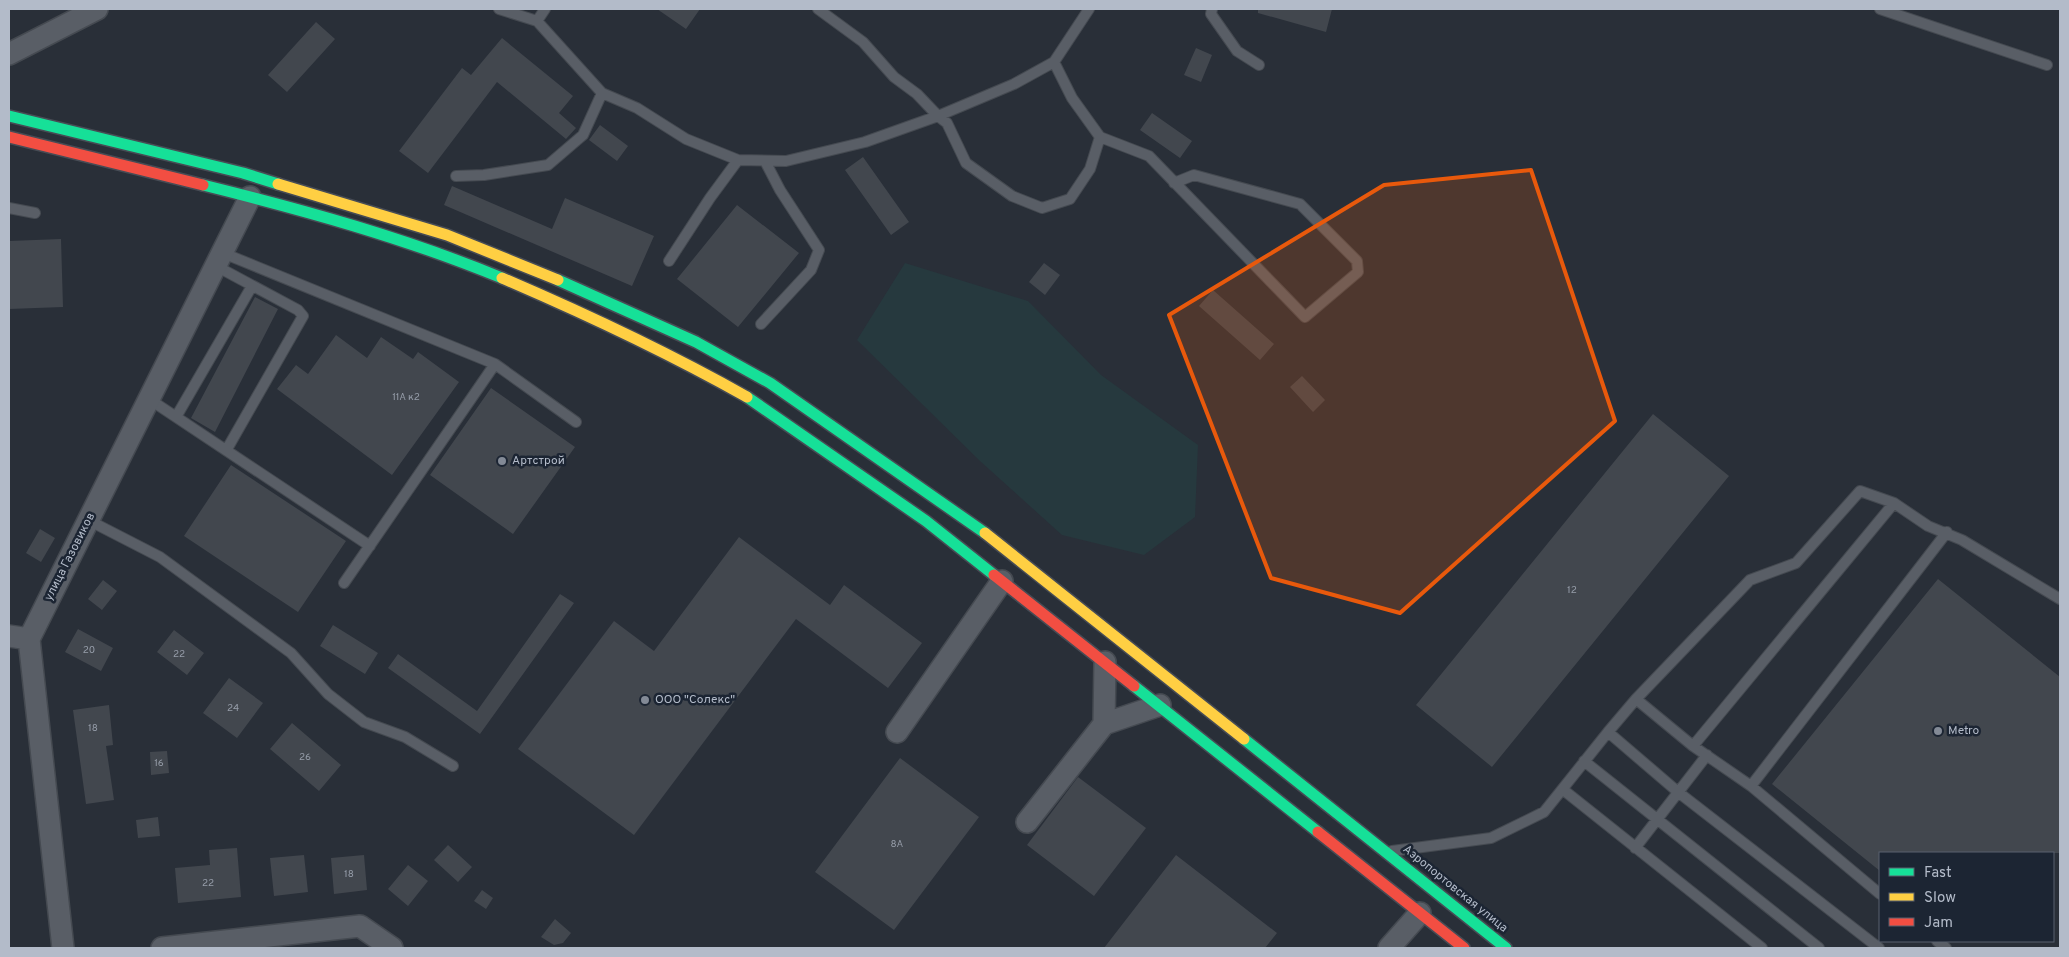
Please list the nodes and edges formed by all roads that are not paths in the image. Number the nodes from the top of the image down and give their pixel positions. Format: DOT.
graph roads {
  1 [pos="97,9"];
  2 [pos="499,9"];
  3 [pos="545,9"];
  4 [pos="818,9"];
  5 [pos="1089,9"];
  6 [pos="1212,9"];
  7 [pos="1880,9"];
  8 [pos="537,21"];
  9 [pos="9,54"];
  10 [pos="1054,62"];
  11 [pos="1259,65"];
  12 [pos="2047,65"];
  13 [pos="602,93"];
  14 [pos="9,116"];
  15 [pos="938,116"];
  16 [pos="9,137"];
  17 [pos="1100,138"];
  18 [pos="738,160"];
  19 [pos="765,161"];
  20 [pos="456,176"];
  21 [pos="1174,183"];
  22 [pos="250,197"];
  23 [pos="9,208"];
  24 [pos="35,213"];
  25 [pos="219,259"];
  26 [pos="669,261"];
  27 [pos="252,286"];
  28 [pos="761,324"];
  29 [pos="495,364"];
  30 [pos="149,399"];
  31 [pos="176,417"];
  32 [pos="576,422"];
  33 [pos="227,449"];
  34 [pos="1894,503"];
  35 [pos="88,520"];
  36 [pos="1947,532"];
  37 [pos="370,546"];
  38 [pos="1002,581"];
  39 [pos="344,584"];
  40 [pos="2060,599"];
  41 [pos="19,637"];
  42 [pos="1105,662"];
  43 [pos="1636,699"];
  44 [pos="1160,705"];
  45 [pos="1104,724"];
  46 [pos="897,732"];
  47 [pos="1608,732"];
  48 [pos="1693,746"];
  49 [pos="1707,755"];
  50 [pos="1584,761"];
  51 [pos="453,766"];
  52 [pos="1750,786"];
  53 [pos="1566,792"];
  54 [pos="1678,792"];
  55 [pos="1656,821"];
  56 [pos="1027,822"];
  57 [pos="1635,848"];
  58 [pos="1386,852"];
  59 [pos="1879,893"];
  60 [pos="1420,913"];
  61 [pos="63,948"];
  62 [pos="162,948"];
  63 [pos="392,948"];
  64 [pos="1389,948"];
  65 [pos="1464,948"];
  66 [pos="1506,948"];
  67 [pos="1762,948"];
  68 [pos="1819,948"];
  69 [pos="1879,948"];
  1 -- 9 [label="street"];
  2 -- 8 [label="lane"];
  3 -- 8 [label="lane"];
  4 -- 15 [label="lane"];
  5 -- 10 [label="lane"];
  6 -- 11 [label="lane"];
  7 -- 12 [label="lane"];
  8 -- 13 [label="lane"];
  10 -- 15 [label="lane"];
  10 -- 17 [label="lane"];
  13 -- 18 [label="lane"];
  13 -- 20 [label="lane"];
  14 -- 58 [label="main road, Аэропортовская улица"];
  15 -- 17 [label="lane"];
  15 -- 19 [label="lane"];
  16 -- 22 [label="main road"];
  17 -- 21 [label="lane"];
  18 -- 19 [label="lane"];
  18 -- 26 [label="lane"];
  19 -- 28 [label="lane"];
  21 -- 21 [label="lane"];
  22 -- 25 [label="street, улица Газовиков"];
  22 -- 38 [label="main road"];
  23 -- 24 [label="lane"];
  25 -- 27 [label="lane"];
  25 -- 29 [label="lane"];
  25 -- 30 [label="street, улица Газовиков"];
  27 -- 31 [label="lane"];
  27 -- 33 [label="lane"];
  29 -- 32 [label="lane"];
  29 -- 37 [label="lane"];
  30 -- 31 [label="lane"];
  30 -- 35 [label="street, улица Газовиков"];
  31 -- 33 [label="lane"];
  33 -- 37 [label="lane"];
  34 -- 36 [label="lane"];
  34 -- 43 [label="lane"];
  34 -- 48 [label="lane"];
  35 -- 41 [label="street, улица Газовиков"];
  35 -- 51 [label="lane"];
  36 -- 40 [label="lane"];
  36 -- 52 [label="lane"];
  37 -- 39 [label="lane"];
  38 -- 42 [label="main road"];
  38 -- 46 [label="street"];
  41 -- 61 [label="street, улица Газовиков"];
  42 -- 44 [label="main road"];
  42 -- 45 [label="street"];
  43 -- 47 [label="lane"];
  43 -- 48 [label="lane"];
  44 -- 45 [label="street"];
  44 -- 60 [label="main road"];
  45 -- 56 [label="street"];
  47 -- 50 [label="lane"];
  47 -- 54 [label="lane"];
  48 -- 49 [label="lane"];
  49 -- 52 [label="lane"];
  49 -- 54 [label="lane"];
  50 -- 55 [label="lane"];
  50 -- 58 [label="lane"];
  52 -- 59 [label="lane"];
  53 -- 57 [label="lane"];
  54 -- 55 [label="lane"];
  54 -- 69 [label="lane"];
  55 -- 57 [label="lane"];
  55 -- 68 [label="lane"];
  57 -- 67 [label="lane"];
  58 -- 66 [label="main road, Аэропортовская улица"];
  60 -- 64 [label="street"];
  60 -- 65 [label="main road"];
  62 -- 63 [label="street"];
}
